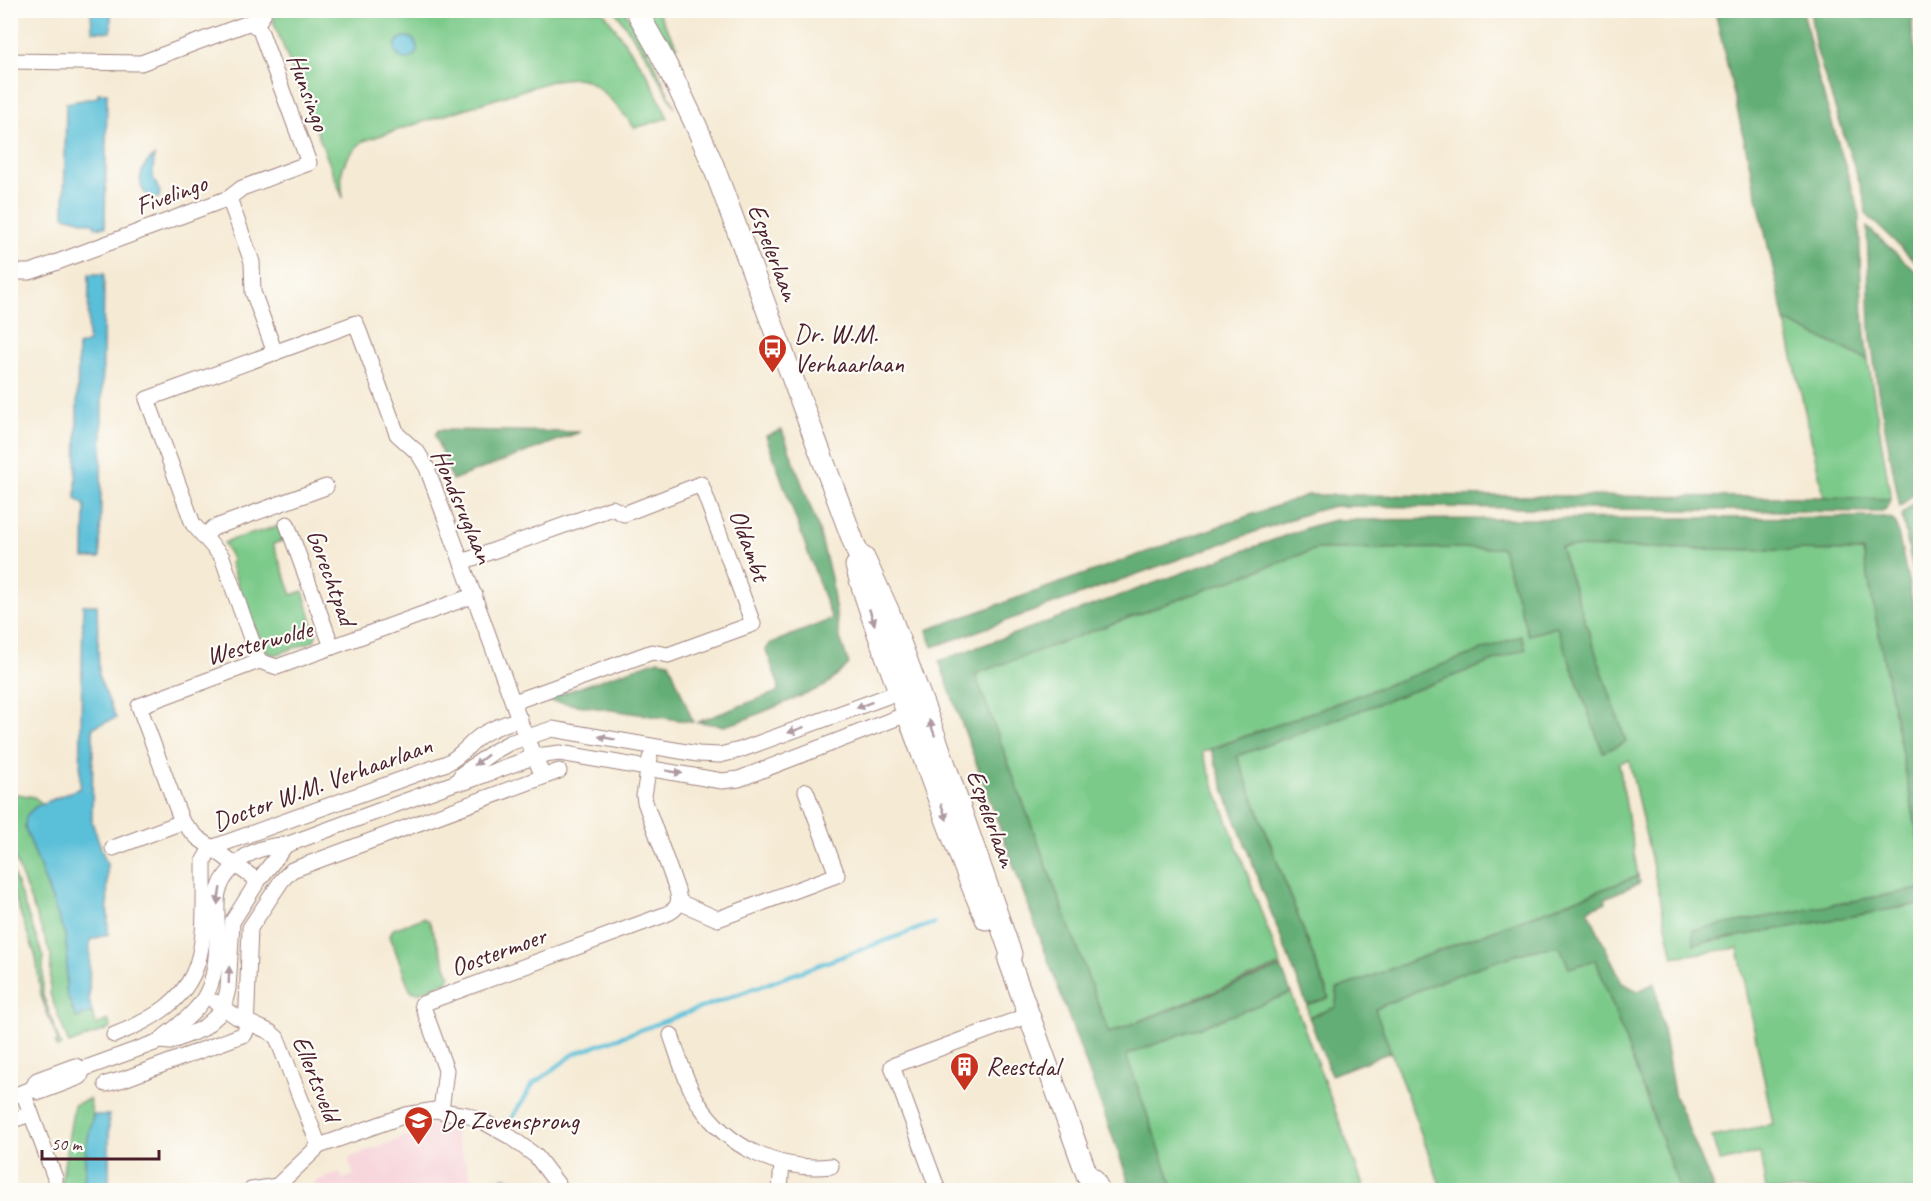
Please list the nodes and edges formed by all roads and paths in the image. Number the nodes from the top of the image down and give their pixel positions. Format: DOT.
graph roads {
  1 [pos="264,10"];
  2 [pos="636,10"];
  3 [pos="255,26"];
  4 [pos="10,61"];
  5 [pos="229,198"];
  6 [pos="10,272"];
  7 [pos="275,353"];
  8 [pos="326,487"];
  9 [pos="287,524"];
  10 [pos="204,537"];
  11 [pos="462,562"];
  12 [pos="475,595"];
  13 [pos="332,647"];
  14 [pos="259,661"];
  15 [pos="909,694"];
  16 [pos="514,702"];
  17 [pos="908,714"];
  18 [pos="520,719"];
  19 [pos="526,738"];
  20 [pos="652,746"];
  21 [pos="536,756"];
  22 [pos="648,768"];
  23 [pos="559,771"];
  24 [pos="543,776"];
  25 [pos="457,782"];
  26 [pos="806,791"];
  27 [pos="182,822"];
  28 [pos="286,845"];
  29 [pos="113,848"];
  30 [pos="211,848"];
  31 [pos="236,865"];
  32 [pos="258,881"];
  33 [pos="680,902"];
  34 [pos="1009,960"];
  35 [pos="188,984"];
  36 [pos="206,996"];
  37 [pos="222,1007"];
  38 [pos="1029,1015"];
  39 [pos="247,1022"];
  40 [pos="123,1029"];
  41 [pos="671,1035"];
  42 [pos="160,1041"];
  43 [pos="113,1085"];
  44 [pos="22,1093"];
  45 [pos="441,1111"];
  46 [pos="31,1113"];
  47 [pos="10,1121"];
  48 [pos="319,1146"];
  49 [pos="782,1163"];
  50 [pos="831,1166"];
  51 [pos="1091,1185"];
  52 [pos="277,1188"];
  53 [pos="55,1191"];
  54 [pos="251,1191"];
  55 [pos="562,1191"];
  56 [pos="780,1191"];
  57 [pos="938,1191"];
  1 -- 3 [label="street"];
  2 -- 15 [label="main road, Espelerlaan"];
  3 -- 4 [label="street"];
  3 -- 5 [label="street, Hunsingo"];
  5 -- 6 [label="street, Fivelingo"];
  5 -- 7 [label="street, Fivelingo"];
  7 -- 10 [label="street, Hondsruglaan"];
  7 -- 11 [label="street, Hondsruglaan"];
  8 -- 10 [label="street"];
  9 -- 13 [label="street, Gorechtpad"];
  10 -- 14 [label="street"];
  11 -- 12 [label="street, Hondsruglaan"];
  11 -- 16 [label="street, Oldambt"];
  12 -- 13 [label="street, Westerwolde"];
  12 -- 16 [label="street, Hondsruglaan"];
  13 -- 14 [label="street, Westerwolde"];
  14 -- 27 [label="street, Westerwolde"];
  15 -- 17 [label="main road, Espelerlaan"];
  15 -- 20 [label="street, Doctor W.M. Verhaarlaan, one-way"];
  34 -- 15 [label="main road, Espelerlaan, one-way"];
  16 -- 18 [label="street, Hondsruglaan"];
  22 -- 17 [label="street, Doctor W.M. Verhaarlaan, one-way"];
  17 -- 34 [label="main road, Espelerlaan, one-way"];
  18 -- 19 [label="street"];
  18 -- 30 [label="street, Doctor W.M. Verhaarlaan"];
  20 -- 19 [label="street, Doctor W.M. Verhaarlaan, one-way"];
  19 -- 21 [label="street"];
  19 -- 25 [label="street, Doctor W.M. Verhaarlaan, one-way"];
  20 -- 22 [label="street"];
  21 -- 22 [label="street, Doctor W.M. Verhaarlaan"];
  21 -- 24 [label="street"];
  21 -- 25 [label="street, Doctor W.M. Verhaarlaan"];
  22 -- 33 [label="street"];
  23 -- 24 [label="street"];
  24 -- 39 [label="street"];
  25 -- 28 [label="street, Doctor W.M. Verhaarlaan"];
  26 -- 33 [label="street"];
  27 -- 29 [label="street"];
  27 -- 30 [label="street, Westerwolde"];
  28 -- 31 [label="street, Doctor W.M. Verhaarlaan"];
  28 -- 32 [label="street, Doctor W.M. Verhaarlaan"];
  30 -- 31 [label="street, Westerwolde"];
  30 -- 35 [label="street, Doctor W.M. Verhaarlaan"];
  31 -- 32 [label="street, Westerwolde"];
  31 -- 36 [label="street, Doctor W.M. Verhaarlaan, one-way"];
  37 -- 32 [label="street, Doctor W.M. Verhaarlaan, one-way"];
  33 -- 45 [label="street, Oostermoer"];
  34 -- 38 [label="main road, Espelerlaan"];
  35 -- 36 [label="street"];
  35 -- 40 [label="street, Doctor W.M. Verhaarlaan"];
  36 -- 37 [label="street"];
  36 -- 42 [label="street, Doctor W.M. Verhaarlaan"];
  37 -- 39 [label="street"];
  37 -- 42 [label="street, Doctor W.M. Verhaarlaan"];
  38 -- 51 [label="main road, Espelerlaan"];
  38 -- 57 [label="street"];
  39 -- 43 [label="street"];
  39 -- 48 [label="street, Ellertsveld"];
  41 -- 49 [label="street"];
  42 -- 44 [label="street, Doctor W.M. Verhaarlaan"];
  44 -- 46 [label="street"];
  45 -- 48 [label="street"];
  45 -- 55 [label="street"];
  46 -- 47 [label="street"];
  46 -- 53 [label="street"];
  48 -- 52 [label="street, Ellertsveld"];
  49 -- 50 [label="street"];
  49 -- 56 [label="street"];
  52 -- 54 [label="street, Ellertsveld"];
}
